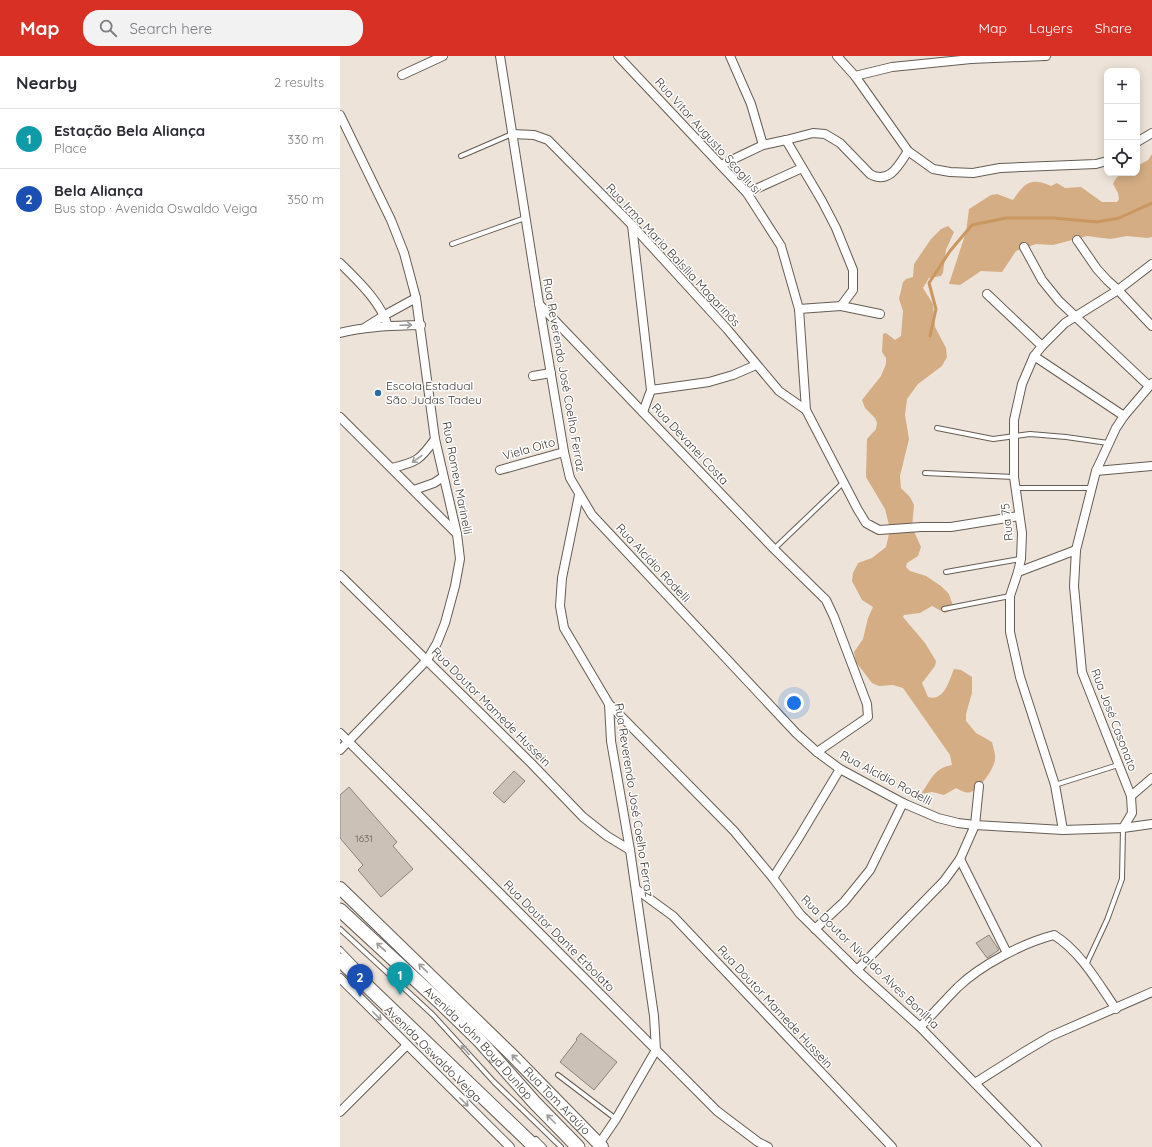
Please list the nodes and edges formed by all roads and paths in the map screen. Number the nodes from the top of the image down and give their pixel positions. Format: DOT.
graph roads {
  1 [pos="443,56"];
  2 [pos="500,56"];
  3 [pos="618,56"];
  4 [pos="730,56"];
  5 [pos="837,56"];
  6 [pos="1046,56"];
  7 [pos="402,76"];
  8 [pos="855,76"];
  9 [pos="340,115"];
  10 [pos="1152,133"];
  11 [pos="512,134"];
  12 [pos="786,140"];
  13 [pos="1140,140"];
  14 [pos="764,145"];
  15 [pos="908,151"];
  16 [pos="461,156"];
  17 [pos="1104,162"];
  18 [pos="721,165"];
  19 [pos="802,168"];
  20 [pos="747,193"];
  21 [pos="525,218"];
  22 [pos="632,225"];
  23 [pos="1077,240"];
  24 [pos="452,244"];
  25 [pos="1024,247"];
  26 [pos="340,263"];
  27 [pos="1152,264"];
  28 [pos="1118,290"];
  29 [pos="987,294"];
  30 [pos="416,298"];
  31 [pos="539,303"];
  32 [pos="841,306"];
  33 [pos="799,309"];
  34 [pos="880,314"];
  35 [pos="384,315"];
  36 [pos="1074,316"];
  37 [pos="421,325"];
  38 [pos="388,326"];
  39 [pos="1152,326"];
  40 [pos="364,328"];
  41 [pos="340,333"];
  42 [pos="1042,346"];
  43 [pos="1034,356"];
  44 [pos="756,365"];
  45 [pos="550,373"];
  46 [pos="533,376"];
  47 [pos="1150,385"];
  48 [pos="651,390"];
  49 [pos="806,410"];
  50 [pos="643,412"];
  51 [pos="1124,416"];
  52 [pos="340,417"];
  53 [pos="937,428"];
  54 [pos="1015,436"];
  55 [pos="435,439"];
  56 [pos="1109,443"];
  57 [pos="564,452"];
  58 [pos="1152,466"];
  59 [pos="392,468"];
  60 [pos="500,470"];
  61 [pos="1096,471"];
  62 [pos="924,473"];
  63 [pos="443,477"];
  64 [pos="1014,477"];
  65 [pos="844,482"];
  66 [pos="1015,488"];
  67 [pos="1091,488"];
  68 [pos="414,490"];
  69 [pos="579,495"];
  70 [pos="1019,516"];
  71 [pos="457,534"];
  72 [pos="774,549"];
  73 [pos="1076,550"];
  74 [pos="1021,559"];
  75 [pos="946,572"];
  76 [pos="1018,572"];
  77 [pos="340,574"];
  78 [pos="1010,596"];
  79 [pos="944,609"];
  80 [pos="427,660"];
  81 [pos="609,704"];
  82 [pos="340,733"];
  83 [pos="349,741"];
  84 [pos="340,750"];
  85 [pos="817,752"];
  86 [pos="1118,765"];
  87 [pos="840,769"];
  88 [pos="1152,778"];
  89 [pos="1055,785"];
  90 [pos="979,786"];
  91 [pos="1131,796"];
  92 [pos="903,803"];
  93 [pos="1152,824"];
  94 [pos="975,825"];
  95 [pos="1123,828"];
  96 [pos="1063,830"];
  97 [pos="630,850"];
  98 [pos="960,859"];
  99 [pos="773,878"];
  100 [pos="340,888"];
  101 [pos="636,890"];
  102 [pos="340,910"];
  103 [pos="340,929"];
  104 [pos="815,929"];
  105 [pos="340,949"];
  106 [pos="1007,954"];
  107 [pos="340,960"];
  108 [pos="1086,966"];
  109 [pos="857,970"];
  110 [pos="340,978"];
  111 [pos="374,984"];
  112 [pos="1152,992"];
  113 [pos="1116,1008"];
  114 [pos="920,1027"];
  115 [pos="406,1045"];
  116 [pos="656,1050"];
  117 [pos="558,1075"];
  118 [pos="975,1083"];
  119 [pos="340,1112"];
  120 [pos="616,1119"];
  121 [pos="507,1121"];
  122 [pos="534,1142"];
  123 [pos="600,1145"];
  124 [pos="510,1147"];
  125 [pos="522,1147"];
  126 [pos="544,1147"];
  127 [pos="561,1147"];
  128 [pos="578,1147"];
  129 [pos="768,1147"];
  130 [pos="892,1147"];
  131 [pos="1037,1147"];
  1 -- 7 [label="street"];
  2 -- 11 [label="street, Rua Reverendo José Coelho Ferraz"];
  3 -- 18 [label="street, Rua Vitor Augusto Scagliusi"];
  4 -- 14 [label="street"];
  5 -- 8 [label="street"];
  6 -- 8 [label="street"];
  8 -- 15 [label="street"];
  9 -- 30 [label="street, Rua Romeu Marinelli"];
  10 -- 13 [label="street"];
  11 -- 16 [label="lane"];
  11 -- 21 [label="street, Rua Reverendo José Coelho Ferraz"];
  11 -- 22 [label="street, Rua Irma Maria Balsília Magarinõs"];
  12 -- 14 [label="street"];
  12 -- 15 [label="street"];
  12 -- 19 [label="street"];
  14 -- 18 [label="street"];
  15 -- 17 [label="street"];
  18 -- 20 [label="street, Rua Vitor Augusto Scagliusi"];
  19 -- 20 [label="street"];
  19 -- 32 [label="street"];
  20 -- 33 [label="street, Rua Vitor Augusto Scagliusi"];
  21 -- 24 [label="lane"];
  21 -- 31 [label="street, Rua Reverendo José Coelho Ferraz"];
  22 -- 44 [label="street, Rua Irma Maria Balsília Magarinõs"];
  22 -- 48 [label="street"];
  23 -- 28 [label="street"];
  25 -- 36 [label="street"];
  26 -- 35 [label="street"];
  27 -- 28 [label="street, Rua 75"];
  28 -- 36 [label="street, Rua 75"];
  28 -- 39 [label="street"];
  29 -- 42 [label="street"];
  30 -- 35 [label="street"];
  30 -- 37 [label="street, Rua Romeu Marinelli"];
  31 -- 45 [label="street, Rua Reverendo José Coelho Ferraz"];
  31 -- 50 [label="street, Rua Devanei Costa"];
  32 -- 33 [label="street"];
  32 -- 34 [label="street"];
  33 -- 49 [label="street, Rua Vitor Augusto Scagliusi"];
  35 -- 38 [label="street"];
  35 -- 40 [label="street"];
  36 -- 42 [label="street, Rua 75"];
  36 -- 47 [label="street"];
  38 -- 37 [label="street, one-way"];
  37 -- 55 [label="street, Rua Romeu Marinelli"];
  38 -- 40 [label="street"];
  40 -- 41 [label="street"];
  42 -- 43 [label="street, Rua 75"];
  43 -- 51 [label="street"];
  43 -- 54 [label="street, Rua 75"];
  44 -- 48 [label="street"];
  44 -- 49 [label="street, Rua Irma Maria Balsília Magarinõs"];
  45 -- 46 [label="street"];
  45 -- 57 [label="street, Rua Reverendo José Coelho Ferraz"];
  47 -- 51 [label="street, Rua José Casonato"];
  48 -- 50 [label="street"];
  49 -- 65 [label="street, Rua Vitor Augusto Scagliusi"];
  50 -- 72 [label="street, Rua Devanei Costa"];
  51 -- 56 [label="street, Rua José Casonato"];
  52 -- 59 [label="street"];
  53 -- 54 [label="lane"];
  54 -- 56 [label="lane"];
  54 -- 64 [label="street, Rua 75"];
  55 -- 59 [label="street, one-way"];
  55 -- 63 [label="street, Rua Romeu Marinelli"];
  56 -- 61 [label="street, Rua José Casonato"];
  57 -- 60 [label="street, Viela Oito"];
  57 -- 69 [label="street, Rua Reverendo José Coelho Ferraz"];
  58 -- 61 [label="street"];
  59 -- 68 [label="street"];
  61 -- 67 [label="street, Rua José Casonato"];
  62 -- 64 [label="lane"];
  63 -- 68 [label="street"];
  63 -- 71 [label="street, Rua Romeu Marinelli"];
  64 -- 66 [label="street, Rua 75"];
  65 -- 70 [label="street, Rua Vitor Augusto Scagliusi"];
  65 -- 72 [label="lane"];
  66 -- 67 [label="lane"];
  66 -- 70 [label="street, Rua 75"];
  67 -- 73 [label="street, Rua José Casonato"];
  68 -- 71 [label="street"];
  69 -- 81 [label="street, Rua Reverendo José Coelho Ferraz"];
  69 -- 85 [label="street, Rua Alcídio Rodelli"];
  70 -- 74 [label="street, Rua 75"];
  71 -- 80 [label="street, Rua Romeu Marinelli"];
  72 -- 85 [label="street, Rua Devanei Costa"];
  73 -- 76 [label="street"];
  73 -- 86 [label="street, Rua José Casonato"];
  74 -- 75 [label="lane"];
  74 -- 76 [label="street, Rua 75"];
  76 -- 78 [label="street, Rua 75"];
  77 -- 80 [label="street, Rua Doutor Mamede Hussein"];
  78 -- 79 [label="lane"];
  78 -- 89 [label="street, Rua 75"];
  80 -- 83 [label="street, Rua Romeu Marinelli"];
  80 -- 97 [label="street, Rua Doutor Mamede Hussein"];
  81 -- 97 [label="street, Rua Reverendo José Coelho Ferraz"];
  81 -- 99 [label="street, Rua Doutor Nivaldo Alves Bonilha"];
  82 -- 83 [label="street, Rua Doutor Dante Erbolato"];
  83 -- 84 [label="street, Rua Romeu Marinelli"];
  83 -- 116 [label="street, Rua Doutor Dante Erbolato"];
  85 -- 87 [label="street, Rua Alcídio Rodelli"];
  86 -- 89 [label="lane"];
  86 -- 91 [label="street, Rua José Casonato"];
  87 -- 92 [label="street, Rua Alcídio Rodelli"];
  87 -- 99 [label="street"];
  88 -- 91 [label="street"];
  89 -- 96 [label="street, Rua 75"];
  90 -- 94 [label="street"];
  91 -- 95 [label="street"];
  92 -- 94 [label="street, Rua Alcídio Rodelli"];
  92 -- 104 [label="street"];
  93 -- 95 [label="street, Rua Alcídio Rodelli"];
  94 -- 96 [label="street, Rua Alcídio Rodelli"];
  94 -- 98 [label="street"];
  95 -- 96 [label="street, Rua Alcídio Rodelli"];
  95 -- 108 [label="lane"];
  97 -- 101 [label="street, Rua Reverendo José Coelho Ferraz"];
  98 -- 106 [label="street"];
  98 -- 109 [label="street"];
  99 -- 104 [label="street, Rua Doutor Nivaldo Alves Bonilha"];
  123 -- 100 [label="main road, Rua Tom Araújo, one-way"];
  101 -- 116 [label="street, Rua Reverendo José Coelho Ferraz"];
  101 -- 130 [label="street, Rua Doutor Mamede Hussein"];
  128 -- 102 [label="main road, Avenida John Boyd Dunlop, one-way"];
  127 -- 103 [label="lane, one-way"];
  104 -- 109 [label="street, Rua Doutor Nivaldo Alves Bonilha"];
  105 -- 111 [label="lane"];
  106 -- 108 [label="street"];
  106 -- 114 [label="street"];
  107 -- 121 [label="main road"];
  108 -- 113 [label="street"];
  109 -- 114 [label="street, Rua Doutor Nivaldo Alves Bonilha"];
  110 -- 115 [label="street, Avenida Oswaldo Veiga, one-way"];
  112 -- 113 [label="street"];
  113 -- 118 [label="street"];
  114 -- 118 [label="street, Rua Doutor Nivaldo Alves Bonilha"];
  115 -- 119 [label="street"];
  115 -- 124 [label="street, Avenida Oswaldo Veiga, one-way"];
  116 -- 120 [label="street"];
  116 -- 129 [label="street, Rua Doutor Dante Erbolato"];
  117 -- 120 [label="lane"];
  118 -- 131 [label="street, Rua Doutor Nivaldo Alves Bonilha"];
  120 -- 123 [label="street"];
  121 -- 122 [label="main road"];
  121 -- 125 [label="main road"];
  122 -- 126 [label="lane"];
}
